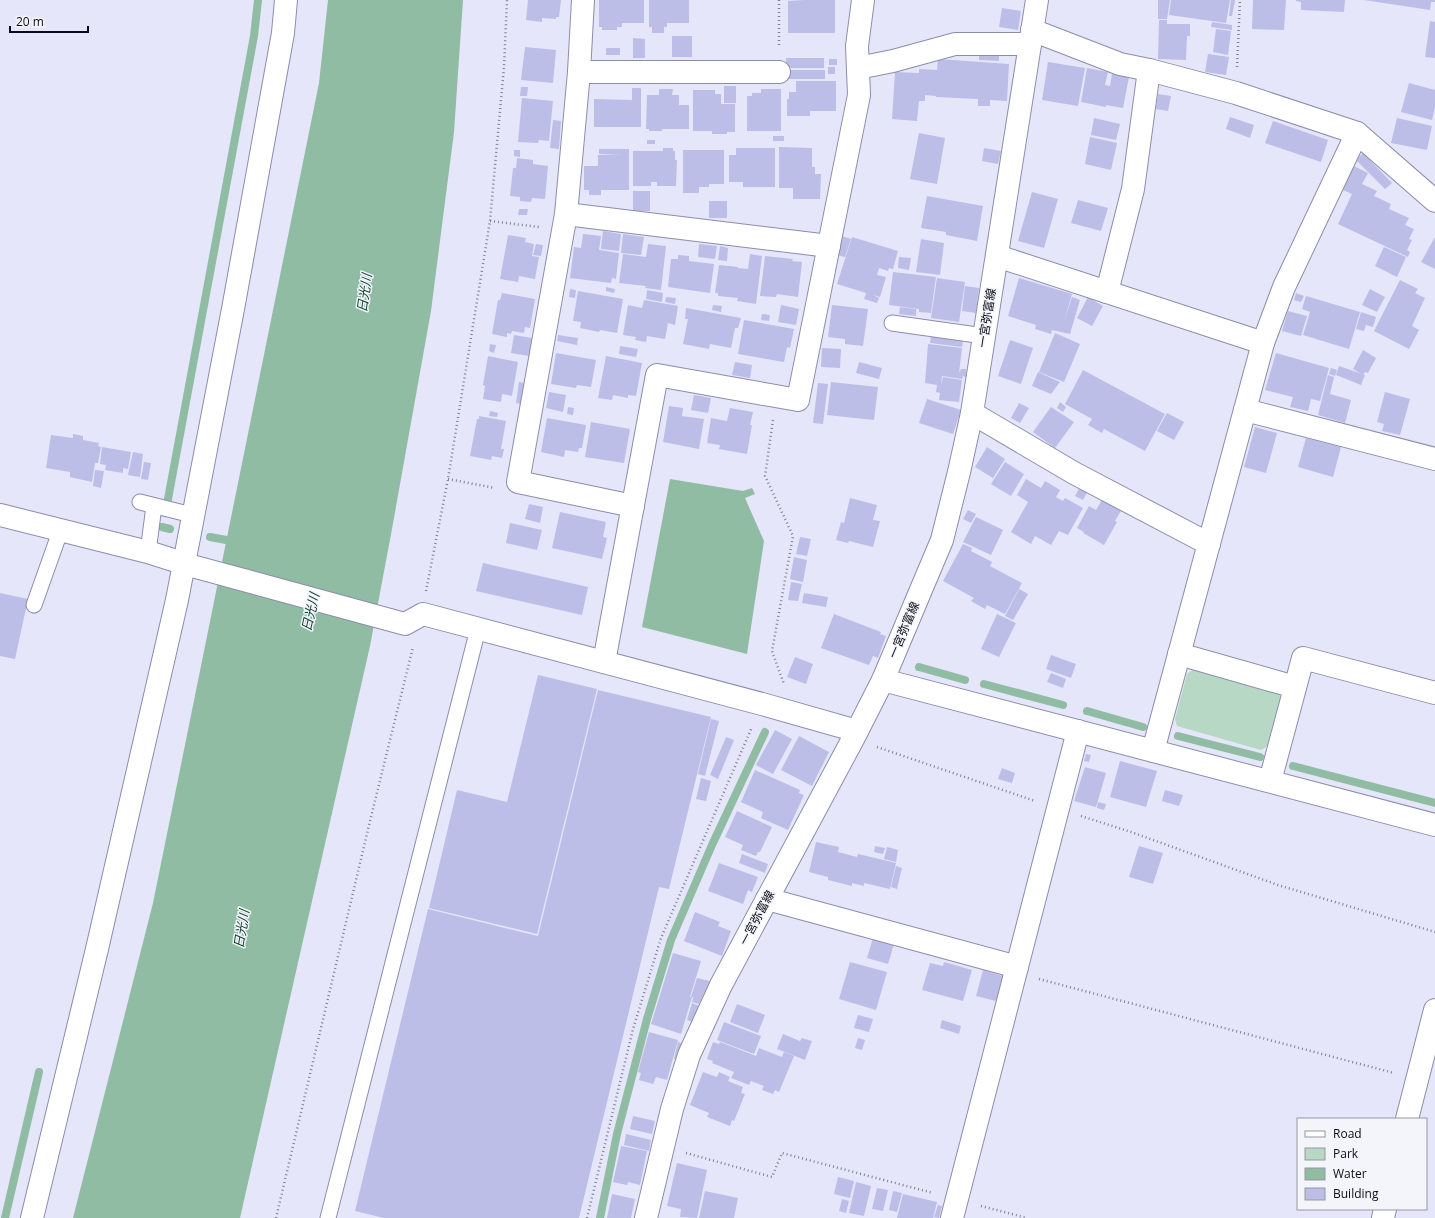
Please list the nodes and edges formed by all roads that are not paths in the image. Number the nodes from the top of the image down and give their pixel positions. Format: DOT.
graph roads {
  1 [pos="286,0"];
  2 [pos="583,0"];
  3 [pos="863,0"];
  4 [pos="1037,0"];
  5 [pos="1031,37"];
  6 [pos="858,68"];
  7 [pos="1149,70"];
  8 [pos="579,72"];
  9 [pos="780,72"];
  10 [pos="1357,133"];
  11 [pos="1434,192"];
  12 [pos="564,222"];
  13 [pos="829,246"];
  14 [pos="997,256"];
  15 [pos="1107,292"];
  16 [pos="892,323"];
  17 [pos="984,336"];
  18 [pos="1263,343"];
  19 [pos="1245,410"];
  20 [pos="972,412"];
  21 [pos="1435,458"];
  22 [pos="140,502"];
  23 [pos="633,506"];
  24 [pos="154,512"];
  25 [pos="0,515"];
  26 [pos="192,515"];
  27 [pos="61,529"];
  28 [pos="1209,544"];
  29 [pos="149,547"];
  30 [pos="188,565"];
  31 [pos="34,605"];
  32 [pos="478,629"];
  33 [pos="1179,654"];
  34 [pos="604,662"];
  35 [pos="884,680"];
  36 [pos="1295,687"];
  37 [pos="1435,693"];
  38 [pos="1078,731"];
  39 [pos="855,735"];
  40 [pos="1153,751"];
  41 [pos="1270,781"];
  42 [pos="1435,825"];
  43 [pos="767,900"];
  44 [pos="1016,970"];
  45 [pos="1435,1010"];
  46 [pos="1408,1118"];
  47 [pos="955,1209"];
  48 [pos="32,1218"];
  49 [pos="328,1218"];
  50 [pos="646,1218"];
  1 -- 26 [label="street"];
  2 -- 8 [label="street"];
  3 -- 6 [label="street"];
  4 -- 5 [label="street, 一宮弥富線"];
  5 -- 6 [label="street"];
  5 -- 7 [label="street"];
  5 -- 14 [label="street, 一宮弥富線"];
  6 -- 13 [label="street"];
  7 -- 10 [label="street"];
  7 -- 15 [label="street"];
  8 -- 9 [label="street"];
  8 -- 12 [label="street"];
  10 -- 11 [label="street"];
  10 -- 18 [label="street"];
  12 -- 13 [label="street"];
  12 -- 23 [label="street"];
  13 -- 23 [label="street"];
  14 -- 15 [label="street"];
  14 -- 17 [label="street, 一宮弥富線"];
  15 -- 18 [label="street"];
  16 -- 17 [label="lane"];
  17 -- 20 [label="street, 一宮弥富線"];
  18 -- 19 [label="street"];
  19 -- 21 [label="street"];
  19 -- 28 [label="street"];
  20 -- 28 [label="street"];
  20 -- 35 [label="street, 一宮弥富線"];
  22 -- 24 [label="lane"];
  23 -- 34 [label="street"];
  24 -- 26 [label="lane"];
  24 -- 29 [label="lane"];
  25 -- 27 [label="street"];
  26 -- 30 [label="street"];
  27 -- 29 [label="street"];
  27 -- 31 [label="lane"];
  28 -- 33 [label="street"];
  29 -- 30 [label="street"];
  30 -- 32 [label="street"];
  30 -- 48 [label="street"];
  32 -- 34 [label="street"];
  32 -- 49 [label="lane"];
  33 -- 36 [label="street"];
  33 -- 40 [label="street"];
  34 -- 39 [label="street"];
  35 -- 38 [label="street"];
  35 -- 39 [label="street, 一宮弥富線"];
  36 -- 37 [label="street"];
  36 -- 41 [label="street"];
  38 -- 40 [label="street"];
  38 -- 44 [label="street"];
  39 -- 43 [label="street, 一宮弥富線"];
  40 -- 41 [label="street"];
  41 -- 42 [label="street"];
  43 -- 44 [label="street"];
  43 -- 50 [label="street, 一宮弥富線"];
  44 -- 47 [label="street"];
  45 -- 46 [label="street"];
}
